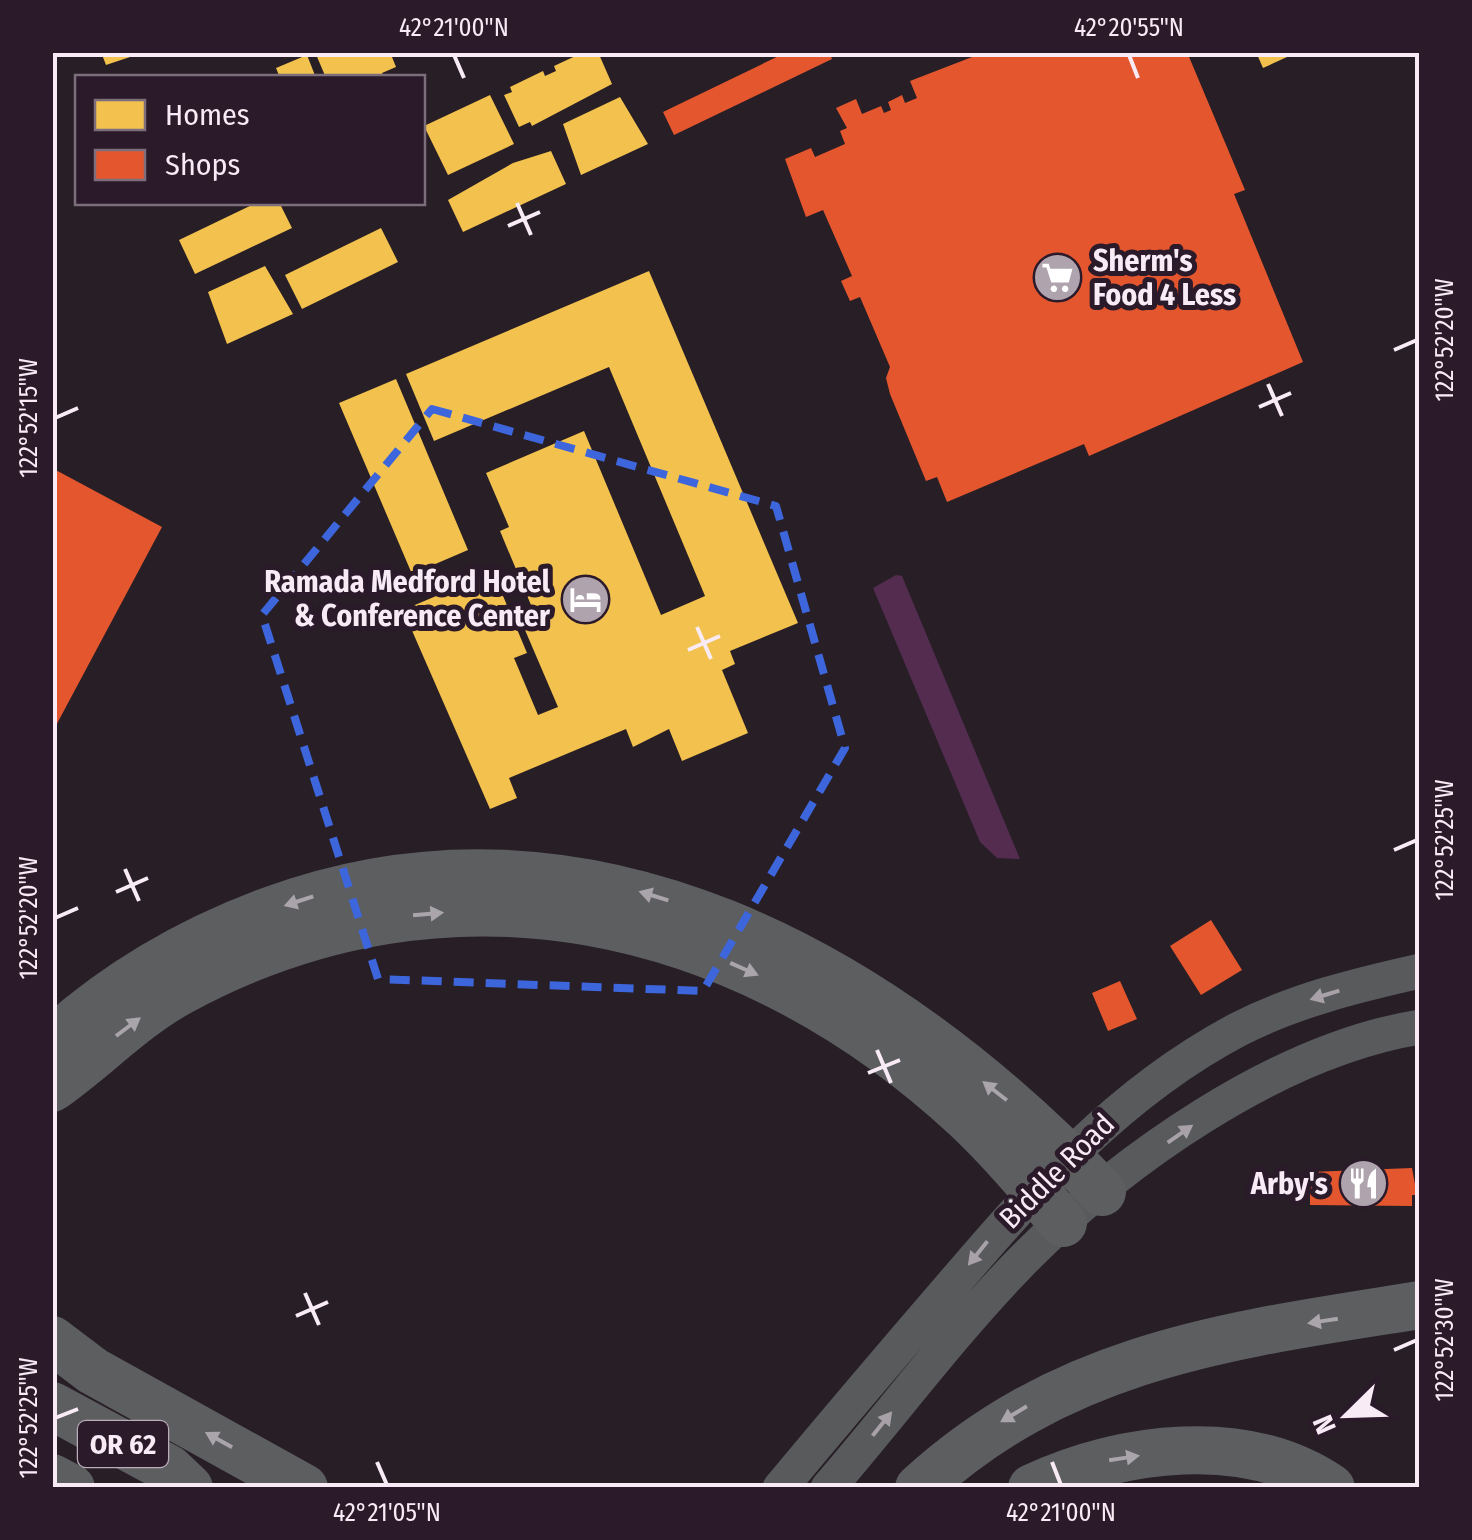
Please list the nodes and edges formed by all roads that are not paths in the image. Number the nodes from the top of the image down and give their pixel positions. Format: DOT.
graph roads {
  1 [pos="1420,970"];
  2 [pos="1420,1027"];
  3 [pos="55,1077"];
  4 [pos="1068,1156"];
  5 [pos="1102,1192"];
  6 [pos="1048,1206"];
  7 [pos="1420,1306"];
  8 [pos="52,1340"];
  9 [pos="52,1406"];
  10 [pos="52,1478"];
  11 [pos="71,1488"];
  12 [pos="189,1488"];
  13 [pos="304,1488"];
  14 [pos="780,1488"];
  15 [pos="828,1488"];
  16 [pos="919,1488"];
  17 [pos="1032,1488"];
  18 [pos="1331,1488"];
  1 -- 4 [label="main road, Biddle Road, one-way"];
  5 -- 2 [label="main road, Biddle Road, one-way"];
  4 -- 3 [label="highway, one-way"];
  3 -- 6 [label="highway, one-way"];
  4 -- 5 [label="highway"];
  4 -- 6 [label="main road, Biddle Road"];
  5 -- 6 [label="main road, Biddle Road"];
  6 -- 14 [label="main road, Biddle Road, one-way"];
  15 -- 6 [label="main road, Biddle Road, one-way"];
  7 -- 16 [label="highway, one-way"];
  13 -- 8 [label="highway, one-way"];
  9 -- 12 [label="highway, OR 62"];
  10 -- 11 [label="highway, OR 62"];
  17 -- 18 [label="highway, one-way"];
}
